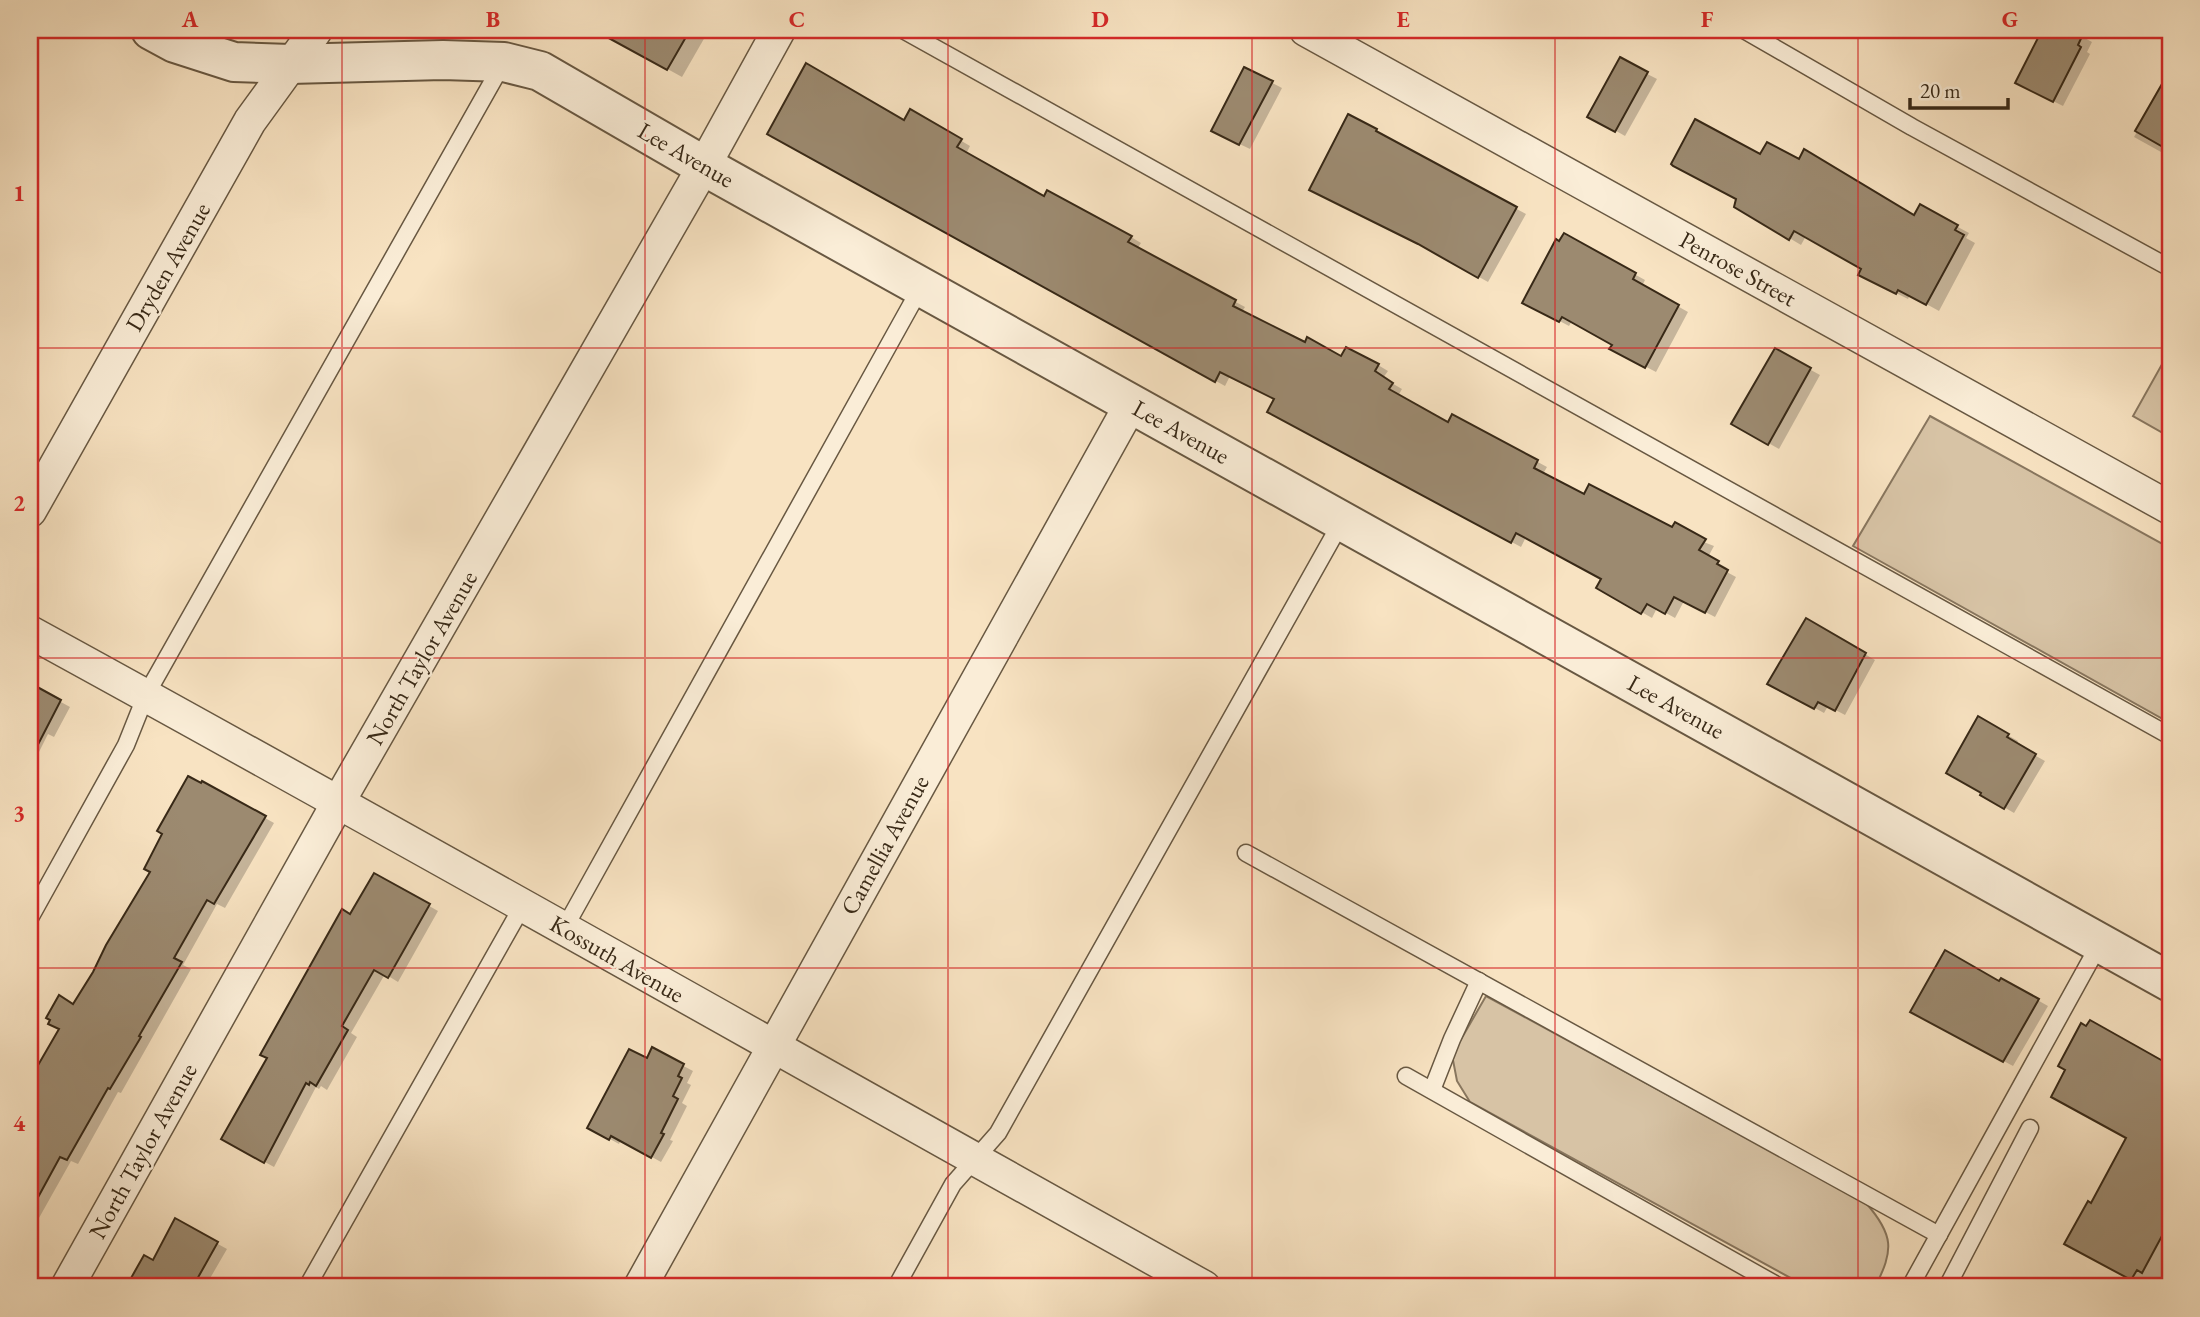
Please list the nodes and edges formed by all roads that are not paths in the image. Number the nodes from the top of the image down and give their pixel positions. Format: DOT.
graph roads {
  1 [pos="151,30"];
  2 [pos="316,30"];
  3 [pos="779,30"];
  4 [pos="903,30"];
  5 [pos="1306,30"];
  6 [pos="1744,30"];
  7 [pos="503,62"];
  8 [pos="290,64"];
  9 [pos="704,166"];
  10 [pos="2170,268"];
  11 [pos="920,287"];
  12 [pos="1131,404"];
  13 [pos="2170,508"];
  14 [pos="30,511"];
  15 [pos="1342,522"];
  16 [pos="30,632"];
  17 [pos="146,695"];
  18 [pos="2170,736"];
  19 [pos="339,801"];
  20 [pos="1246,853"];
  21 [pos="523,905"];
  22 [pos="30,918"];
  23 [pos="564,929"];
  24 [pos="2100,943"];
  25 [pos="1479,981"];
  26 [pos="2170,982"];
  27 [pos="772,1047"];
  28 [pos="1406,1076"];
  29 [pos="1432,1090"];
  30 [pos="2030,1128"];
  31 [pos="974,1159"];
  32 [pos="1939,1235"];
  33 [pos="1953,1285"];
  34 [pos="67,1287"];
  35 [pos="307,1287"];
  36 [pos="640,1287"];
  37 [pos="896,1287"];
  38 [pos="1204,1287"];
  39 [pos="1780,1287"];
  40 [pos="1910,1287"];
  1 -- 8 [label="street, Lee Avenue"];
  2 -- 8 [label="street, Dryden Avenue"];
  3 -- 9 [label="street, North Taylor Avenue"];
  4 -- 18 [label="lane"];
  5 -- 13 [label="street, Penrose Street"];
  6 -- 10 [label="lane"];
  7 -- 8 [label="street, Lee Avenue"];
  7 -- 9 [label="street, Lee Avenue"];
  7 -- 17 [label="lane"];
  8 -- 14 [label="street, Dryden Avenue"];
  9 -- 11 [label="street, Lee Avenue"];
  9 -- 19 [label="street, North Taylor Avenue"];
  11 -- 12 [label="street, Lee Avenue"];
  11 -- 23 [label="lane"];
  12 -- 15 [label="street, Lee Avenue"];
  12 -- 27 [label="street, Camellia Avenue"];
  15 -- 24 [label="street, Lee Avenue"];
  15 -- 31 [label="lane"];
  16 -- 17 [label="street, Kossuth Avenue"];
  17 -- 19 [label="street, Kossuth Avenue"];
  17 -- 22 [label="lane"];
  19 -- 21 [label="street, Kossuth Avenue"];
  19 -- 34 [label="street, North Taylor Avenue"];
  20 -- 25 [label="lane"];
  21 -- 23 [label="street, Kossuth Avenue"];
  21 -- 35 [label="lane"];
  23 -- 27 [label="street, Kossuth Avenue"];
  24 -- 26 [label="street, Lee Avenue"];
  24 -- 32 [label="lane"];
  25 -- 29 [label="lane"];
  25 -- 32 [label="lane"];
  27 -- 31 [label="street, Kossuth Avenue"];
  27 -- 36 [label="street, Camellia Avenue"];
  28 -- 29 [label="lane"];
  29 -- 39 [label="lane"];
  30 -- 33 [label="lane"];
  31 -- 37 [label="lane"];
  31 -- 38 [label="street, Kossuth Avenue"];
  32 -- 40 [label="lane"];
}
